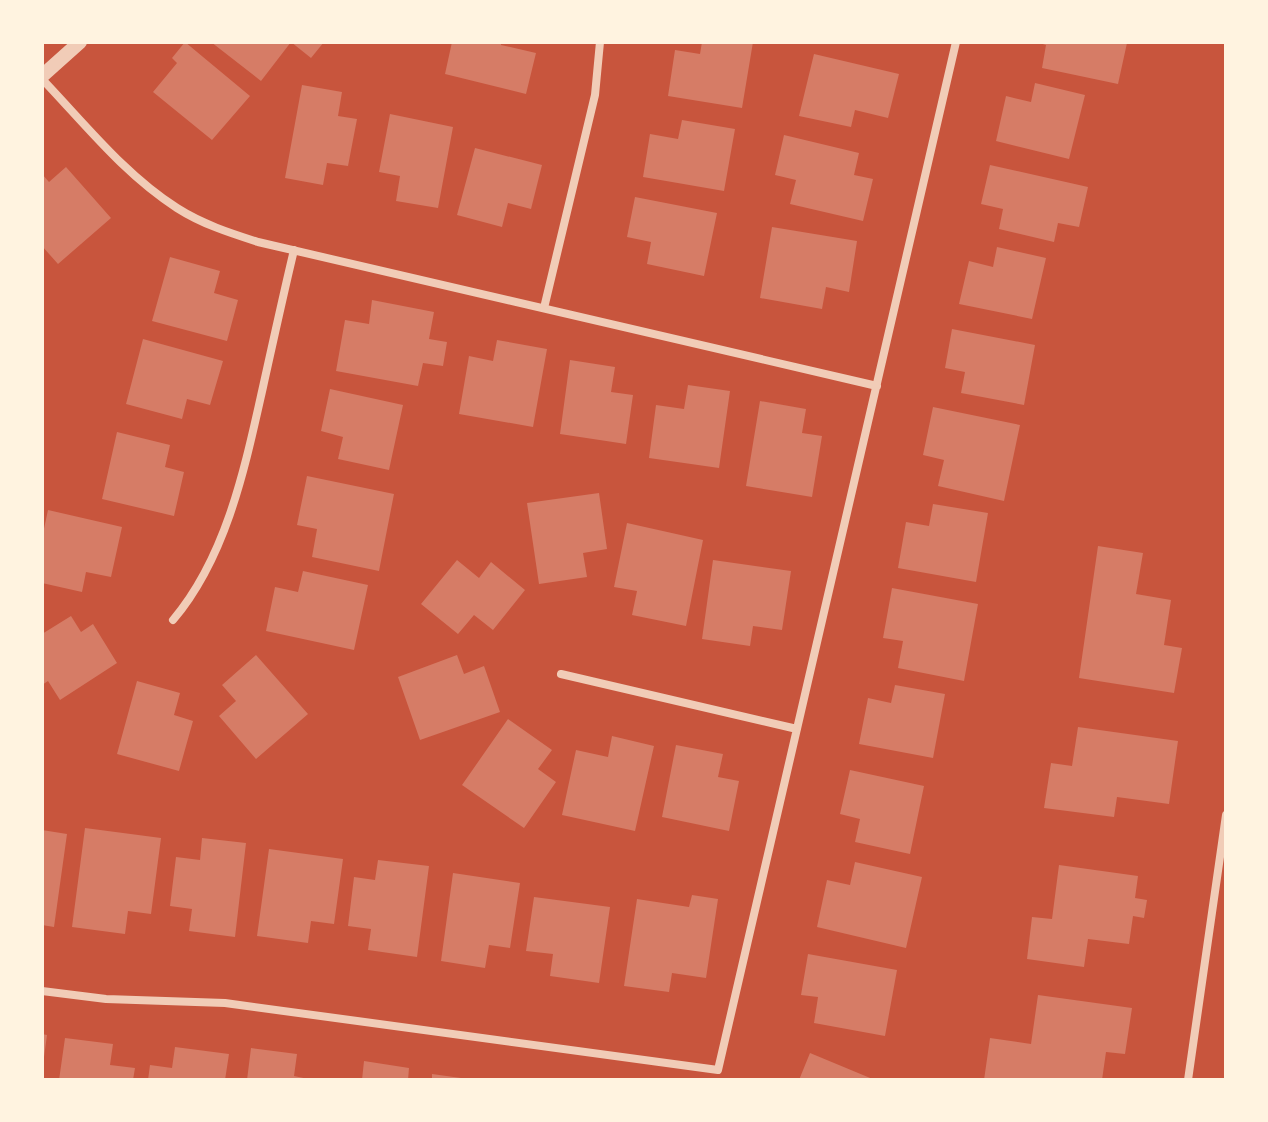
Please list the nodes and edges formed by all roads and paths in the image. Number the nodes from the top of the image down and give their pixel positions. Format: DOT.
graph roads {
  1 [pos="80,42"];
  2 [pos="600,42"];
  3 [pos="956,42"];
  4 [pos="42,78"];
  5 [pos="294,250"];
  6 [pos="544,308"];
  7 [pos="877,386"];
  8 [pos="173,620"];
  9 [pos="561,674"];
  10 [pos="797,729"];
  11 [pos="1226,815"];
  12 [pos="42,991"];
  13 [pos="1188,1080"];
  1 -- 4 [label="street"];
  2 -- 6 [label="street"];
  3 -- 7 [label="street"];
  4 -- 5 [label="street"];
  5 -- 6 [label="street"];
  5 -- 8 [label="street"];
  6 -- 7 [label="street"];
  7 -- 10 [label="street"];
  9 -- 10 [label="street"];
  10 -- 12 [label="street"];
  11 -- 13 [label="street"];
}
